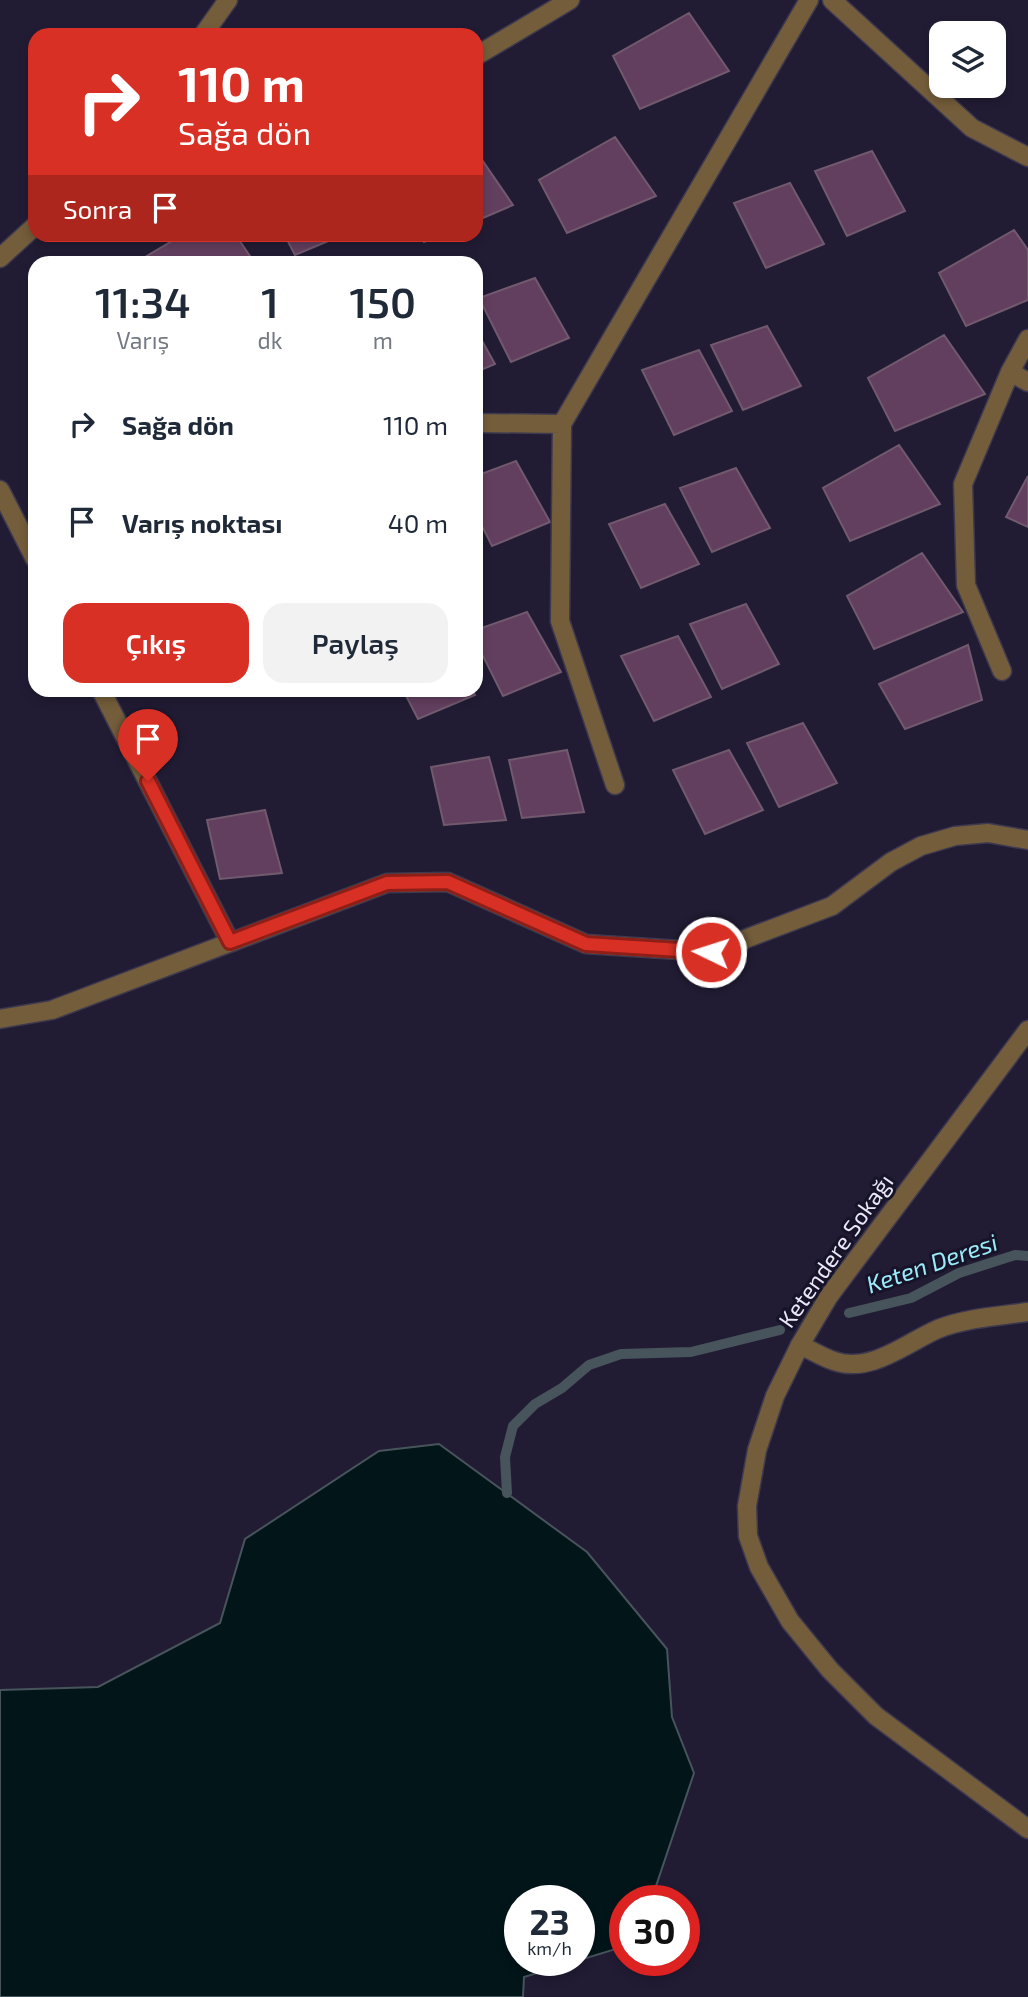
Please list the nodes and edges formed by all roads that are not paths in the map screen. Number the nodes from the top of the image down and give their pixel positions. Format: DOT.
graph roads {
  1 [pos="228,0"];
  2 [pos="569,0"];
  3 [pos="809,0"];
  4 [pos="832,0"];
  5 [pos="208,28"];
  6 [pos="483,52"];
  7 [pos="1028,157"];
  8 [pos="28,232"];
  9 [pos="0,258"];
  10 [pos="1028,339"];
  11 [pos="1010,372"];
  12 [pos="1028,382"];
  13 [pos="483,424"];
  14 [pos="562,424"];
  15 [pos="0,490"];
  16 [pos="28,545"];
  17 [pos="1002,671"];
  18 [pos="105,697"];
  19 [pos="615,785"];
  20 [pos="1028,840"];
  21 [pos="230,942"];
  22 [pos="0,1019"];
  23 [pos="1028,1030"];
  24 [pos="1028,1312"];
  25 [pos="800,1345"];
  26 [pos="1028,1829"];
  1 -- 5 [label="street"];
  2 -- 6 [label="street"];
  3 -- 14 [label="street"];
  4 -- 7 [label="street"];
  8 -- 9 [label="street"];
  10 -- 11 [label="street"];
  11 -- 12 [label="street"];
  11 -- 17 [label="street"];
  13 -- 14 [label="street"];
  14 -- 19 [label="street"];
  15 -- 16 [label="street"];
  18 -- 21 [label="street"];
  20 -- 21 [label="street"];
  21 -- 22 [label="street"];
  23 -- 25 [label="street, Ketendere Sokağı"];
  24 -- 25 [label="street"];
  25 -- 26 [label="street, Ketendere Sokağı"];
}
